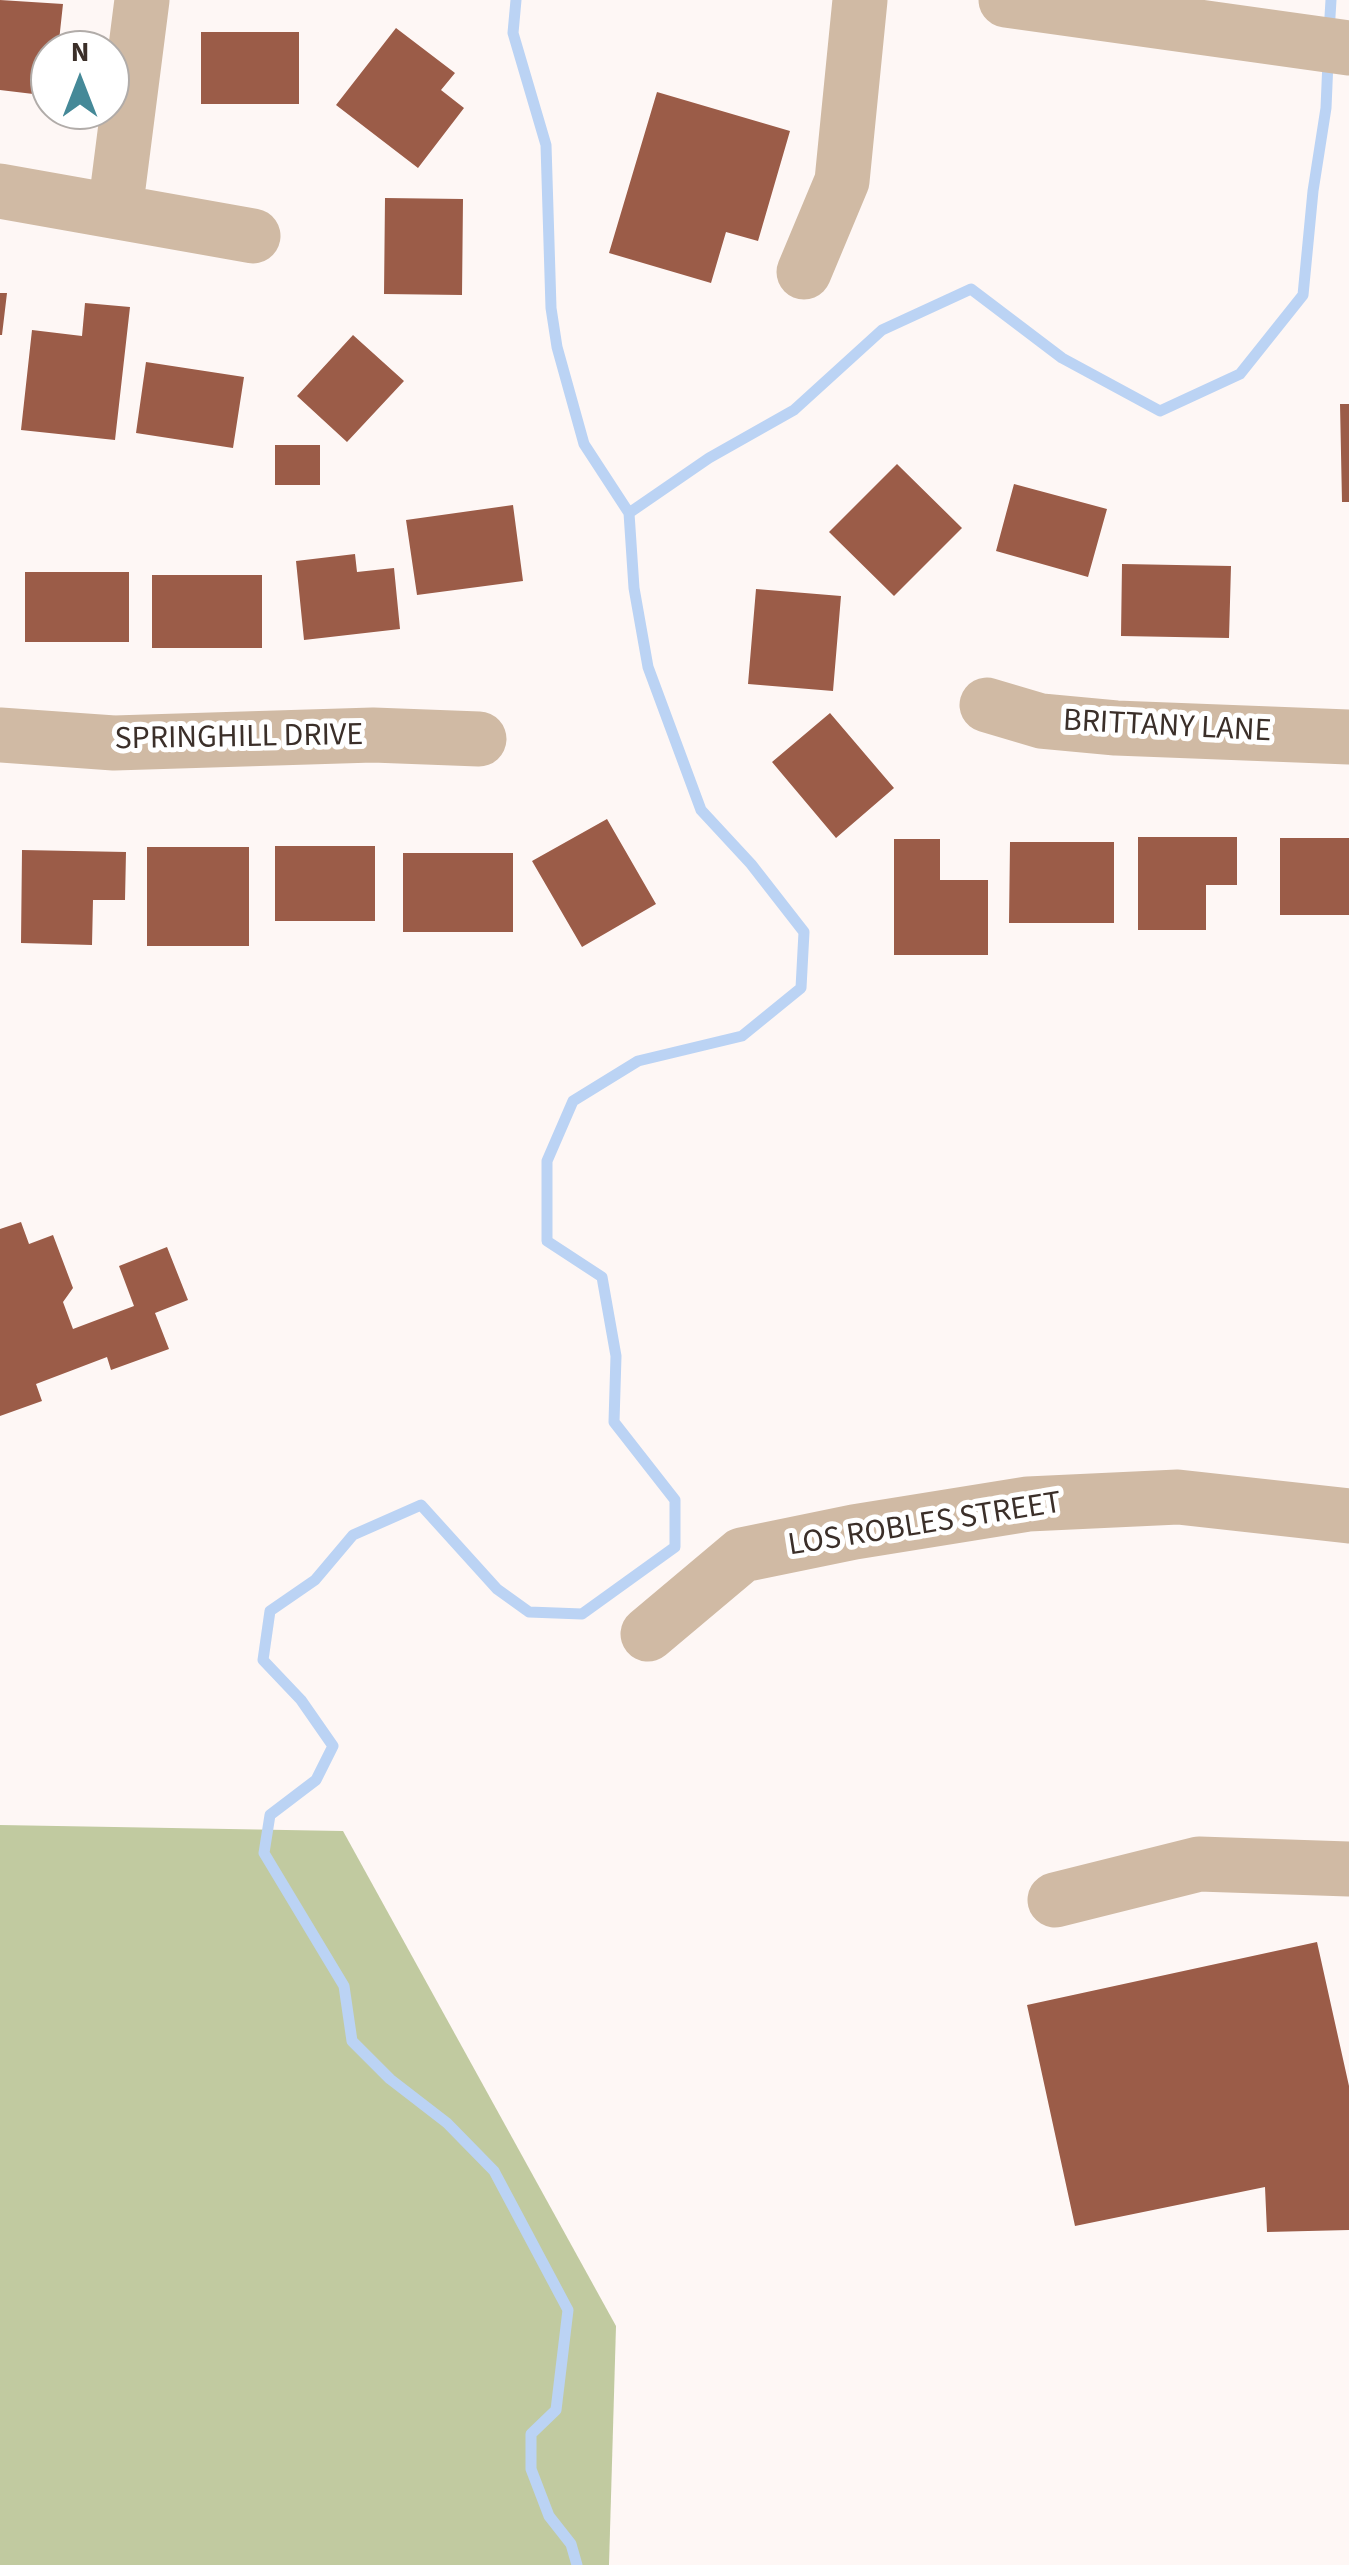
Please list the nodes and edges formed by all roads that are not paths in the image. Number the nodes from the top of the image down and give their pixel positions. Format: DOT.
graph roads {
  1 [pos="142,0"];
  2 [pos="860,0"];
  3 [pos="1006,0"];
  4 [pos="1084,5"];
  5 [pos="1349,48"];
  6 [pos="0,191"];
  7 [pos="115,211"];
  8 [pos="252,236"];
  9 [pos="804,272"];
  10 [pos="987,705"];
  11 [pos="0,734"];
  12 [pos="1349,737"];
  13 [pos="479,739"];
  14 [pos="1349,1516"];
  15 [pos="648,1634"];
  16 [pos="1349,1870"];
  17 [pos="1056,1900"];
  1 -- 7 [label="street"];
  2 -- 9 [label="street"];
  3 -- 4 [label="street"];
  4 -- 5 [label="street"];
  6 -- 7 [label="street"];
  7 -- 8 [label="street"];
  10 -- 12 [label="street, BRITTANY LANE"];
  11 -- 13 [label="street, SPRINGHILL DRIVE"];
  14 -- 15 [label="street, LOS ROBLES STREET"];
  16 -- 17 [label="street"];
}
